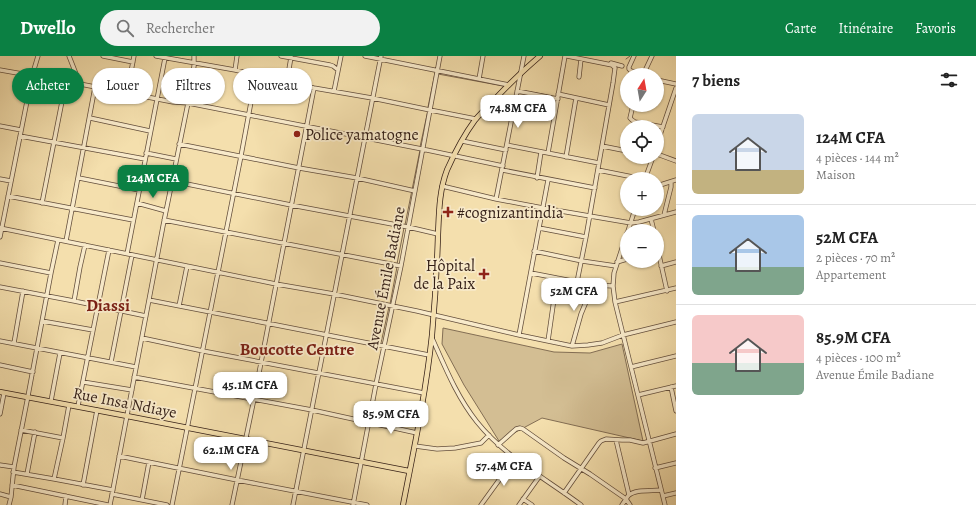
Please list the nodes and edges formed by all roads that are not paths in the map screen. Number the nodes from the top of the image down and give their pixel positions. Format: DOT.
graph roads {
  1 [pos="38,56"];
  2 [pos="69,56"];
  3 [pos="103,56"];
  4 [pos="134,56"];
  5 [pos="156,56"];
  6 [pos="194,56"];
  7 [pos="237,56"];
  8 [pos="281,56"];
  9 [pos="341,56"];
  10 [pos="365,56"];
  11 [pos="440,56"];
  12 [pos="483,56"];
  13 [pos="524,56"];
  14 [pos="540,56"];
  15 [pos="566,56"];
  16 [pos="634,56"];
  17 [pos="652,56"];
  18 [pos="291,57"];
  19 [pos="380,57"];
  20 [pos="580,57"];
  21 [pos="165,58"];
  22 [pos="133,62"];
  23 [pos="194,63"];
  24 [pos="622,66"];
  25 [pos="34,68"];
  26 [pos="74,68"];
  27 [pos="132,68"];
  28 [pos="193,68"];
  29 [pos="234,68"];
  30 [pos="289,68"];
  31 [pos="629,68"];
  32 [pos="646,68"];
  33 [pos="0,70"];
  34 [pos="233,70"];
  35 [pos="338,70"];
  36 [pos="438,71"];
  37 [pos="12,72"];
  38 [pos="520,74"];
  39 [pos="579,77"];
  40 [pos="479,79"];
  41 [pos="664,81"];
  42 [pos="676,84"];
  43 [pos="509,85"];
  44 [pos="314,88"];
  45 [pos="676,88"];
  46 [pos="334,91"];
  47 [pos="517,91"];
  48 [pos="558,94"];
  49 [pos="153,98"];
  50 [pos="372,98"];
  51 [pos="576,98"];
  52 [pos="156,99"];
  53 [pos="558,99"];
  54 [pos="161,100"];
  55 [pos="26,104"];
  56 [pos="62,104"];
  57 [pos="92,104"];
  58 [pos="188,104"];
  59 [pos="193,104"];
  60 [pos="251,104"];
  61 [pos="609,105"];
  62 [pos="430,110"];
  63 [pos="249,116"];
  64 [pos="90,118"];
  65 [pos="476,119"];
  66 [pos="664,124"];
  67 [pos="0,126"];
  68 [pos="307,126"];
  69 [pos="21,130"];
  70 [pos="150,131"];
  71 [pos="20,136"];
  72 [pos="365,138"];
  73 [pos="462,141"];
  74 [pos="54,142"];
  75 [pos="179,144"];
  76 [pos="507,146"];
  77 [pos="602,146"];
  78 [pos="84,148"];
  79 [pos="422,149"];
  80 [pos="506,150"];
  81 [pos="620,150"];
  82 [pos="542,152"];
  83 [pos="146,153"];
  84 [pos="548,153"];
  85 [pos="241,156"];
  86 [pos="454,156"];
  87 [pos="566,157"];
  88 [pos="664,157"];
  89 [pos="145,159"];
  90 [pos="176,159"];
  91 [pos="676,161"];
  92 [pos="599,163"];
  93 [pos="299,168"];
  94 [pos="502,168"];
  95 [pos="598,170"];
  96 [pos="620,174"];
  97 [pos="79,178"];
  98 [pos="358,178"];
  99 [pos="537,178"];
  100 [pos="0,179"];
  101 [pos="548,180"];
  102 [pos="676,180"];
  103 [pos="11,181"];
  104 [pos="172,181"];
  105 [pos="671,182"];
  106 [pos="664,184"];
  107 [pos="442,186"];
  108 [pos="595,188"];
  109 [pos="139,190"];
  110 [pos="415,191"];
  111 [pos="234,194"];
  112 [pos="8,196"];
  113 [pos="496,199"];
  114 [pos="42,203"];
  115 [pos="137,203"];
  116 [pos="291,205"];
  117 [pos="543,208"];
  118 [pos="73,209"];
  119 [pos="166,211"];
  120 [pos="676,212"];
  121 [pos="590,215"];
  122 [pos="664,215"];
  123 [pos="349,216"];
  124 [pos="633,216"];
  125 [pos="661,216"];
  126 [pos="651,219"];
  127 [pos="133,220"];
  128 [pos="164,220"];
  129 [pos="631,223"];
  130 [pos="652,224"];
  131 [pos="408,227"];
  132 [pos="538,228"];
  133 [pos="1,229"];
  134 [pos="226,232"];
  135 [pos="438,234"];
  136 [pos="586,237"];
  137 [pos="0,238"];
  138 [pos="58,240"];
  139 [pos="66,241"];
  140 [pos="284,244"];
  141 [pos="85,245"];
  142 [pos="109,250"];
  143 [pos="534,251"];
  144 [pos="620,253"];
  145 [pos="127,254"];
  146 [pos="342,254"];
  147 [pos="132,255"];
  148 [pos="156,260"];
  149 [pos="582,261"];
  150 [pos="620,261"];
  151 [pos="617,262"];
  152 [pos="676,262"];
  153 [pos="0,263"];
  154 [pos="664,265"];
  155 [pos="187,266"];
  156 [pos="401,266"];
  157 [pos="616,266"];
  158 [pos="662,268"];
  159 [pos="218,272"];
  160 [pos="50,273"];
  161 [pos="531,273"];
  162 [pos="557,278"];
  163 [pos="577,282"];
  164 [pos="276,284"];
  165 [pos="593,285"];
  166 [pos="612,286"];
  167 [pos="0,287"];
  168 [pos="676,288"];
  169 [pos="667,290"];
  170 [pos="23,291"];
  171 [pos="334,294"];
  172 [pos="47,296"];
  173 [pos="149,300"];
  174 [pos="74,301"];
  175 [pos="615,302"];
  176 [pos="98,306"];
  177 [pos="179,306"];
  178 [pos="392,306"];
  179 [pos="120,311"];
  180 [pos="210,312"];
  181 [pos="433,314"];
  182 [pos="146,316"];
  183 [pos="42,321"];
  184 [pos="676,322"];
  185 [pos="268,324"];
  186 [pos="93,330"];
  187 [pos="326,334"];
  188 [pos="519,335"];
  189 [pos="624,335"];
  190 [pos="431,337"];
  191 [pos="142,338"];
  192 [pos="0,341"];
  193 [pos="548,341"];
  194 [pos="14,343"];
  195 [pos="384,346"];
  196 [pos="572,346"];
  197 [pos="37,348"];
  198 [pos="203,350"];
  199 [pos="60,353"];
  200 [pos="429,354"];
  201 [pos="676,356"];
  202 [pos="87,358"];
  203 [pos="261,361"];
  204 [pos="111,362"];
  205 [pos="0,365"];
  206 [pos="136,367"];
  207 [pos="631,367"];
  208 [pos="33,372"];
  209 [pos="319,372"];
  210 [pos="134,377"];
  211 [pos="83,382"];
  212 [pos="376,384"];
  213 [pos="676,386"];
  214 [pos="671,387"];
  215 [pos="195,389"];
  216 [pos="132,390"];
  217 [pos="2,392"];
  218 [pos="424,393"];
  219 [pos="638,395"];
  220 [pos="28,396"];
  221 [pos="254,399"];
  222 [pos="51,401"];
  223 [pos="69,405"];
  224 [pos="78,406"];
  225 [pos="97,410"];
  226 [pos="312,410"];
  227 [pos="676,411"];
  228 [pos="0,414"];
  229 [pos="127,416"];
  230 [pos="369,422"];
  231 [pos="187,428"];
  232 [pos="21,430"];
  233 [pos="35,432"];
  234 [pos="417,433"];
  235 [pos="676,434"];
  236 [pos="488,435"];
  237 [pos="63,438"];
  238 [pos="246,439"];
  239 [pos="616,440"];
  240 [pos="649,441"];
  241 [pos="498,445"];
  242 [pos="415,446"];
  243 [pos="304,450"];
  244 [pos="119,456"];
  245 [pos="516,460"];
  246 [pos="361,461"];
  247 [pos="149,462"];
  248 [pos="676,463"];
  249 [pos="0,465"];
  250 [pos="14,467"];
  251 [pos="179,468"];
  252 [pos="655,468"];
  253 [pos="580,469"];
  254 [pos="410,471"];
  255 [pos="13,472"];
  256 [pos="27,474"];
  257 [pos="539,477"];
  258 [pos="54,478"];
  259 [pos="237,480"];
  260 [pos="12,485"];
  261 [pos="83,485"];
  262 [pos="661,490"];
  263 [pos="296,491"];
  264 [pos="112,492"];
  265 [pos="564,493"];
  266 [pos="676,493"];
  267 [pos="0,494"];
  268 [pos="629,495"];
  269 [pos="66,496"];
  270 [pos="663,496"];
  271 [pos="11,497"];
  272 [pos="523,498"];
  273 [pos="626,499"];
  274 [pos="142,500"];
  275 [pos="353,504"];
  276 [pos="9,505"];
  277 [pos="65,505"];
  278 [pos="109,505"];
  279 [pos="167,505"];
  280 [pos="172,505"];
  281 [pos="232,505"];
  282 [pos="293,505"];
  283 [pos="367,505"];
  284 [pos="403,505"];
  285 [pos="481,505"];
  286 [pos="519,505"];
  287 [pos="532,505"];
  288 [pos="581,505"];
  289 [pos="622,505"];
  290 [pos="630,505"];
  291 [pos="665,505"];
  1 -- 25 [label="street"];
  2 -- 26 [label="street"];
  3 -- 22 [label="street"];
  4 -- 22 [label="street"];
  5 -- 21 [label="street"];
  6 -- 23 [label="street"];
  7 -- 29 [label="street"];
  8 -- 18 [label="street"];
  9 -- 35 [label="street"];
  10 -- 19 [label="street"];
  11 -- 36 [label="street, Avenue Émile Badiane"];
  12 -- 40 [label="street"];
  13 -- 38 [label="street"];
  14 -- 38 [label="main road"];
  15 -- 20 [label="street"];
  15 -- 48 [label="street"];
  16 -- 31 [label="street"];
  17 -- 32 [label="street"];
  18 -- 30 [label="street"];
  18 -- 35 [label="street"];
  19 -- 36 [label="street"];
  19 -- 50 [label="street"];
  20 -- 24 [label="street"];
  20 -- 39 [label="street"];
  20 -- 61 [label="street"];
  21 -- 23 [label="street"];
  21 -- 52 [label="street"];
  22 -- 27 [label="street"];
  23 -- 28 [label="street"];
  23 -- 34 [label="street"];
  33 -- 37 [label="street"];
  35 -- 46 [label="street"];
  36 -- 40 [label="street"];
  36 -- 62 [label="street, Avenue Émile Badiane"];
  38 -- 43 [label="main road"];
  38 -- 47 [label="street"];
  40 -- 43 [label="street"];
  41 -- 42 [label="street"];
  43 -- 65 [label="main road"];
  44 -- 46 [label="street"];
  44 -- 68 [label="street"];
  45 -- 66 [label="street"];
  46 -- 50 [label="street"];
  47 -- 53 [label="street"];
  47 -- 76 [label="street"];
  48 -- 51 [label="street"];
  48 -- 53 [label="street"];
  49 -- 52 [label="street"];
  50 -- 62 [label="street"];
  50 -- 72 [label="street"];
  51 -- 61 [label="street"];
  51 -- 87 [label="street"];
  52 -- 54 [label="street"];
  52 -- 70 [label="street"];
  53 -- 84 [label="street"];
  55 -- 69 [label="street"];
  56 -- 74 [label="street"];
  57 -- 64 [label="street"];
  58 -- 75 [label="street"];
  59 -- 63 [label="street"];
  60 -- 63 [label="street"];
  61 -- 77 [label="street"];
  62 -- 65 [label="street"];
  62 -- 79 [label="street, Avenue Émile Badiane"];
  63 -- 68 [label="street"];
  63 -- 85 [label="street"];
  64 -- 70 [label="street"];
  64 -- 78 [label="street"];
  65 -- 73 [label="main road"];
  67 -- 69 [label="street"];
  68 -- 72 [label="street"];
  68 -- 93 [label="street"];
  69 -- 71 [label="street"];
  70 -- 83 [label="street"];
  71 -- 74 [label="street"];
  71 -- 103 [label="street"];
  72 -- 79 [label="street"];
  72 -- 98 [label="street"];
  73 -- 80 [label="street"];
  73 -- 86 [label="main road"];
  74 -- 78 [label="street"];
  74 -- 114 [label="street"];
  75 -- 85 [label="street"];
  75 -- 90 [label="street"];
  76 -- 80 [label="street"];
  76 -- 82 [label="street"];
  77 -- 81 [label="street"];
  77 -- 92 [label="street"];
  78 -- 89 [label="street"];
  78 -- 97 [label="street"];
  79 -- 86 [label="street"];
  79 -- 110 [label="street, Avenue Émile Badiane"];
  80 -- 94 [label="street"];
  82 -- 84 [label="street"];
  82 -- 99 [label="street"];
  83 -- 89 [label="street"];
  83 -- 90 [label="street"];
  84 -- 87 [label="street"];
  85 -- 93 [label="street"];
  85 -- 111 [label="street"];
  86 -- 94 [label="street"];
  86 -- 107 [label="main road"];
  87 -- 92 [label="street"];
  88 -- 91 [label="street"];
  89 -- 109 [label="street"];
  90 -- 104 [label="street"];
  92 -- 95 [label="street"];
  93 -- 98 [label="street"];
  93 -- 116 [label="street"];
  94 -- 99 [label="street"];
  94 -- 113 [label="street"];
  95 -- 96 [label="street"];
  95 -- 108 [label="street"];
  97 -- 109 [label="street"];
  97 -- 118 [label="street"];
  98 -- 110 [label="street"];
  98 -- 123 [label="street"];
  99 -- 101 [label="street"];
  100 -- 103 [label="street"];
  101 -- 108 [label="street"];
  101 -- 117 [label="street"];
  102 -- 105 [label="street"];
  103 -- 112 [label="street"];
  104 -- 111 [label="street"];
  104 -- 119 [label="street"];
  105 -- 106 [label="street"];
  105 -- 122 [label="street"];
  107 -- 113 [label="street"];
  107 -- 135 [label="main road"];
  108 -- 121 [label="street"];
  109 -- 115 [label="street"];
  110 -- 131 [label="street, Avenue Émile Badiane"];
  111 -- 116 [label="street"];
  111 -- 134 [label="street"];
  112 -- 114 [label="street"];
  112 -- 133 [label="street"];
  113 -- 117 [label="street"];
  114 -- 118 [label="street"];
  115 -- 119 [label="street"];
  115 -- 127 [label="street"];
  116 -- 123 [label="street"];
  116 -- 140 [label="street"];
  117 -- 121 [label="street"];
  117 -- 132 [label="street"];
  118 -- 127 [label="street"];
  118 -- 139 [label="street"];
  119 -- 128 [label="street"];
  120 -- 122 [label="street"];
  121 -- 129 [label="street"];
  121 -- 136 [label="street"];
  123 -- 131 [label="street"];
  123 -- 146 [label="street"];
  124 -- 129 [label="street"];
  125 -- 126 [label="street"];
  126 -- 129 [label="street"];
  126 -- 130 [label="street"];
  127 -- 145 [label="street"];
  128 -- 134 [label="street"];
  128 -- 148 [label="street"];
  131 -- 135 [label="street"];
  131 -- 156 [label="street, Avenue Émile Badiane"];
  132 -- 136 [label="street"];
  132 -- 143 [label="street"];
  133 -- 137 [label="street"];
  133 -- 138 [label="street"];
  134 -- 140 [label="street"];
  134 -- 159 [label="street"];
  135 -- 181 [label="main road"];
  136 -- 149 [label="street"];
  138 -- 139 [label="street"];
  138 -- 160 [label="street"];
  139 -- 141 [label="street"];
  140 -- 146 [label="street"];
  140 -- 164 [label="street"];
  141 -- 142 [label="street"];
  141 -- 174 [label="street"];
  142 -- 145 [label="street"];
  142 -- 176 [label="street"];
  143 -- 149 [label="street"];
  143 -- 161 [label="street"];
  144 -- 151 [label="street"];
  145 -- 147 [label="street"];
  146 -- 156 [label="street"];
  146 -- 171 [label="street"];
  147 -- 148 [label="street"];
  147 -- 179 [label="street"];
  148 -- 155 [label="street"];
  148 -- 173 [label="street"];
  149 -- 157 [label="street"];
  149 -- 163 [label="street"];
  150 -- 151 [label="street"];
  151 -- 157 [label="street"];
  152 -- 154 [label="street"];
  153 -- 160 [label="street"];
  155 -- 159 [label="street"];
  155 -- 177 [label="street"];
  156 -- 178 [label="street, Avenue Émile Badiane"];
  157 -- 166 [label="street"];
  158 -- 169 [label="street"];
  159 -- 164 [label="street"];
  159 -- 180 [label="street"];
  160 -- 172 [label="street"];
  161 -- 162 [label="street"];
  161 -- 188 [label="street"];
  162 -- 163 [label="street"];
  162 -- 193 [label="street"];
  163 -- 165 [label="street"];
  164 -- 171 [label="street"];
  164 -- 185 [label="street"];
  165 -- 166 [label="street"];
  165 -- 196 [label="street"];
  166 -- 175 [label="street"];
  167 -- 170 [label="street"];
  168 -- 169 [label="street"];
  169 -- 175 [label="street"];
  170 -- 172 [label="street"];
  170 -- 194 [label="street"];
  171 -- 178 [label="street"];
  171 -- 187 [label="street"];
  172 -- 174 [label="street"];
  172 -- 183 [label="street"];
  173 -- 177 [label="street"];
  173 -- 182 [label="street"];
  174 -- 176 [label="street"];
  175 -- 189 [label="street"];
  176 -- 179 [label="street"];
  176 -- 186 [label="street"];
  177 -- 180 [label="street"];
  178 -- 181 [label="street"];
  178 -- 195 [label="street, Avenue Émile Badiane"];
  179 -- 182 [label="street"];
  179 -- 204 [label="street"];
  180 -- 185 [label="street"];
  180 -- 198 [label="street"];
  181 -- 188 [label="street"];
  181 -- 190 [label="main road"];
  182 -- 191 [label="street"];
  183 -- 186 [label="street"];
  183 -- 197 [label="street"];
  184 -- 189 [label="street"];
  185 -- 187 [label="street"];
  185 -- 203 [label="street"];
  186 -- 202 [label="street"];
  187 -- 195 [label="street"];
  187 -- 209 [label="street"];
  188 -- 193 [label="street"];
  189 -- 196 [label="street"];
  189 -- 207 [label="street"];
  190 -- 200 [label="main road"];
  190 -- 236 [label="street"];
  191 -- 198 [label="street"];
  191 -- 206 [label="street"];
  192 -- 194 [label="street"];
  193 -- 196 [label="street"];
  194 -- 197 [label="street"];
  195 -- 200 [label="street"];
  195 -- 212 [label="street, Avenue Émile Badiane"];
  197 -- 199 [label="street"];
  197 -- 208 [label="street"];
  198 -- 203 [label="street"];
  198 -- 215 [label="street"];
  199 -- 202 [label="street"];
  199 -- 222 [label="street"];
  200 -- 218 [label="main road"];
  201 -- 207 [label="street"];
  202 -- 204 [label="street"];
  202 -- 211 [label="street"];
  203 -- 209 [label="street"];
  203 -- 221 [label="street"];
  204 -- 206 [label="street"];
  205 -- 208 [label="street"];
  206 -- 210 [label="street"];
  207 -- 219 [label="street"];
  208 -- 220 [label="street"];
  209 -- 212 [label="street"];
  209 -- 226 [label="street"];
  210 -- 215 [label="street"];
  210 -- 216 [label="street"];
  211 -- 216 [label="street"];
  211 -- 224 [label="street"];
  212 -- 218 [label="street"];
  212 -- 230 [label="street, Avenue Émile Badiane"];
  213 -- 214 [label="street"];
  214 -- 219 [label="street"];
  214 -- 227 [label="street"];
  215 -- 221 [label="street"];
  215 -- 231 [label="street"];
  216 -- 229 [label="street"];
  217 -- 220 [label="main road, Rue Insa Ndiaye"];
  217 -- 228 [label="street"];
  218 -- 234 [label="main road"];
  219 -- 240 [label="street"];
  220 -- 222 [label="main road, Rue Insa Ndiaye"];
  220 -- 232 [label="street"];
  221 -- 226 [label="street"];
  221 -- 238 [label="street"];
  222 -- 223 [label="main road, Rue Insa Ndiaye"];
  223 -- 224 [label="main road, Rue Insa Ndiaye"];
  223 -- 237 [label="street"];
  224 -- 225 [label="main road, Rue Insa Ndiaye"];
  225 -- 229 [label="main road, Rue Insa Ndiaye"];
  225 -- 261 [label="street"];
  226 -- 230 [label="street"];
  226 -- 243 [label="street"];
  229 -- 231 [label="main road, Rue Insa Ndiaye"];
  229 -- 244 [label="street"];
  230 -- 234 [label="street"];
  230 -- 246 [label="street, Avenue Émile Badiane"];
  231 -- 238 [label="main road, Rue Insa Ndiaye"];
  231 -- 251 [label="street"];
  232 -- 233 [label="street"];
  232 -- 250 [label="street"];
  233 -- 237 [label="street"];
  233 -- 256 [label="street"];
  234 -- 242 [label="main road"];
  235 -- 240 [label="street"];
  236 -- 241 [label="street"];
  236 -- 242 [label="street"];
  237 -- 258 [label="street"];
  238 -- 243 [label="main road, Rue Insa Ndiaye"];
  238 -- 259 [label="street"];
  239 -- 240 [label="street"];
  239 -- 253 [label="street"];
  239 -- 268 [label="street"];
  240 -- 252 [label="street"];
  241 -- 245 [label="street"];
  241 -- 253 [label="street"];
  242 -- 254 [label="main road"];
  243 -- 246 [label="main road, Rue Insa Ndiaye"];
  243 -- 263 [label="street"];
  244 -- 247 [label="street"];
  244 -- 264 [label="street"];
  245 -- 257 [label="street"];
  245 -- 285 [label="street"];
  246 -- 254 [label="main road, Rue Insa Ndiaye"];
  246 -- 275 [label="street, Avenue Émile Badiane"];
  247 -- 251 [label="street"];
  247 -- 274 [label="street"];
  248 -- 252 [label="street"];
  249 -- 250 [label="street"];
  250 -- 255 [label="street"];
  251 -- 259 [label="street"];
  251 -- 280 [label="street"];
  252 -- 262 [label="street"];
  253 -- 265 [label="street"];
  253 -- 273 [label="street"];
  254 -- 284 [label="main road"];
  255 -- 256 [label="street"];
  255 -- 260 [label="street"];
  256 -- 258 [label="street"];
  257 -- 265 [label="street"];
  257 -- 272 [label="street"];
  258 -- 261 [label="street"];
  259 -- 263 [label="street"];
  259 -- 281 [label="street"];
  260 -- 269 [label="street"];
  260 -- 271 [label="street"];
  261 -- 264 [label="street"];
  262 -- 268 [label="street"];
  262 -- 270 [label="street"];
  263 -- 275 [label="street"];
  263 -- 282 [label="street"];
  264 -- 274 [label="street"];
  264 -- 278 [label="street"];
  265 -- 288 [label="street"];
  266 -- 270 [label="street"];
  267 -- 271 [label="street"];
  268 -- 273 [label="street"];
  269 -- 277 [label="street"];
  269 -- 278 [label="street"];
  270 -- 291 [label="street"];
  271 -- 276 [label="street"];
  272 -- 286 [label="street"];
  272 -- 287 [label="street"];
  273 -- 289 [label="street"];
  273 -- 290 [label="street"];
  274 -- 279 [label="street"];
  275 -- 283 [label="street"];
}
